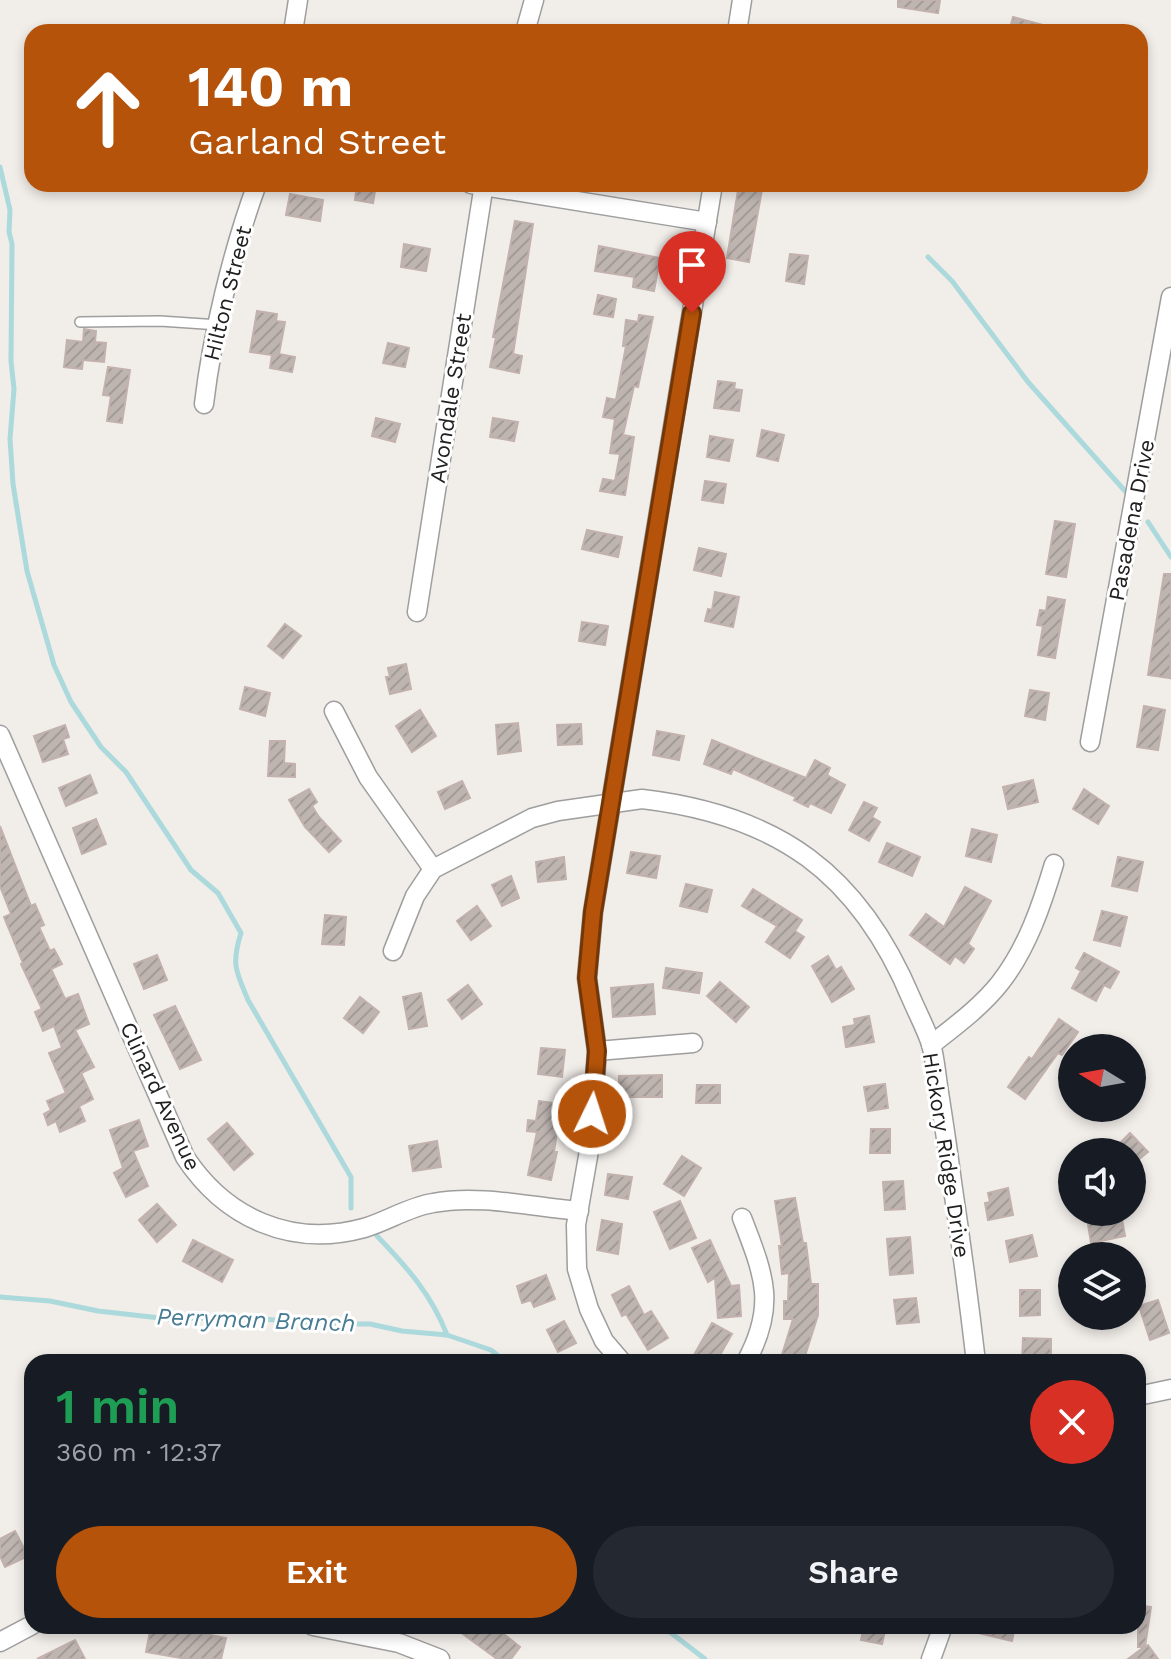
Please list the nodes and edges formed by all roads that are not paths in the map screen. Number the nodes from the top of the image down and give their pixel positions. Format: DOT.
graph roads {
  1 [pos="298,0"];
  2 [pos="534,0"];
  3 [pos="742,0"];
  4 [pos="294,24"];
  5 [pos="527,24"];
  6 [pos="738,24"];
  7 [pos="254,192"];
  8 [pos="479,192"];
  9 [pos="523,192"];
  10 [pos="712,192"];
  11 [pos="707,222"];
  12 [pos="1171,297"];
  13 [pos="80,322"];
  14 [pos="219,325"];
  15 [pos="204,404"];
  16 [pos="417,612"];
  17 [pos="334,711"];
  18 [pos="0,735"];
  19 [pos="1090,742"];
  20 [pos="5,762"];
  21 [pos="612,803"];
  22 [pos="1054,864"];
  23 [pos="433,869"];
  24 [pos="393,951"];
  25 [pos="693,1043"];
  26 [pos="931,1045"];
  27 [pos="597,1051"];
  28 [pos="579,1211"];
  29 [pos="742,1218"];
  30 [pos="615,1354"];
  31 [pos="750,1354"];
  32 [pos="975,1354"];
  33 [pos="1171,1389"];
  34 [pos="1146,1394"];
  35 [pos="24,1629"];
  36 [pos="353,1634"];
  37 [pos="940,1634"];
  38 [pos="0,1642"];
  39 [pos="440,1659"];
  40 [pos="931,1659"];
  1 -- 4 [label="street"];
  2 -- 5 [label="street"];
  3 -- 6 [label="street"];
  7 -- 14 [label="street, Hilton Street"];
  8 -- 16 [label="street, Avondale Street"];
  9 -- 11 [label="street"];
  10 -- 11 [label="street"];
  11 -- 21 [label="street"];
  12 -- 19 [label="street, Pasadena Drive"];
  13 -- 14 [label="lane"];
  14 -- 15 [label="street, Hilton Street"];
  17 -- 23 [label="street"];
  18 -- 20 [label="street, Clinard Avenue"];
  20 -- 28 [label="street, Clinard Avenue"];
  21 -- 23 [label="street, Hickory Ridge Drive"];
  21 -- 26 [label="street, Hickory Ridge Drive"];
  21 -- 27 [label="street"];
  22 -- 26 [label="street"];
  23 -- 24 [label="street"];
  25 -- 27 [label="street"];
  26 -- 32 [label="street, Hickory Ridge Drive"];
  27 -- 28 [label="street"];
  28 -- 30 [label="street"];
  29 -- 31 [label="street"];
  33 -- 34 [label="street"];
  35 -- 38 [label="street"];
  36 -- 39 [label="street"];
  37 -- 40 [label="street"];
}
